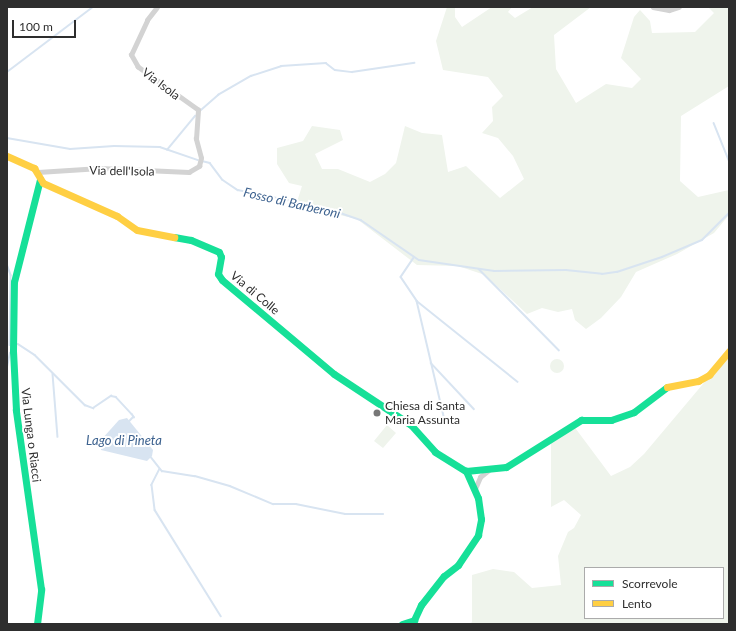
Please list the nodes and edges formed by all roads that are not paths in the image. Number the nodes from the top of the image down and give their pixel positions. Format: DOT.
graph roads {
  1 [pos="157,7"];
  2 [pos="653,7"];
  3 [pos="680,7"];
  4 [pos="7,156"];
  5 [pos="200,161"];
  6 [pos="38,172"];
  7 [pos="40,179"];
  8 [pos="729,351"];
  9 [pos="491,468"];
  10 [pos="466,471"];
  11 [pos="474,491"];
  12 [pos="37,624"];
  13 [pos="402,624"];
  1 -- 5 [label="street, Via Isola"];
  2 -- 3 [label="street"];
  4 -- 6 [label="street"];
  5 -- 6 [label="street, Via dell'Isola"];
  6 -- 7 [label="street"];
  7 -- 10 [label="street, Via di Colle"];
  7 -- 12 [label="street, Via Lunga o Riacci"];
  8 -- 9 [label="street"];
  9 -- 10 [label="street"];
  9 -- 11 [label="street"];
  10 -- 11 [label="street"];
  11 -- 13 [label="street"];
}
